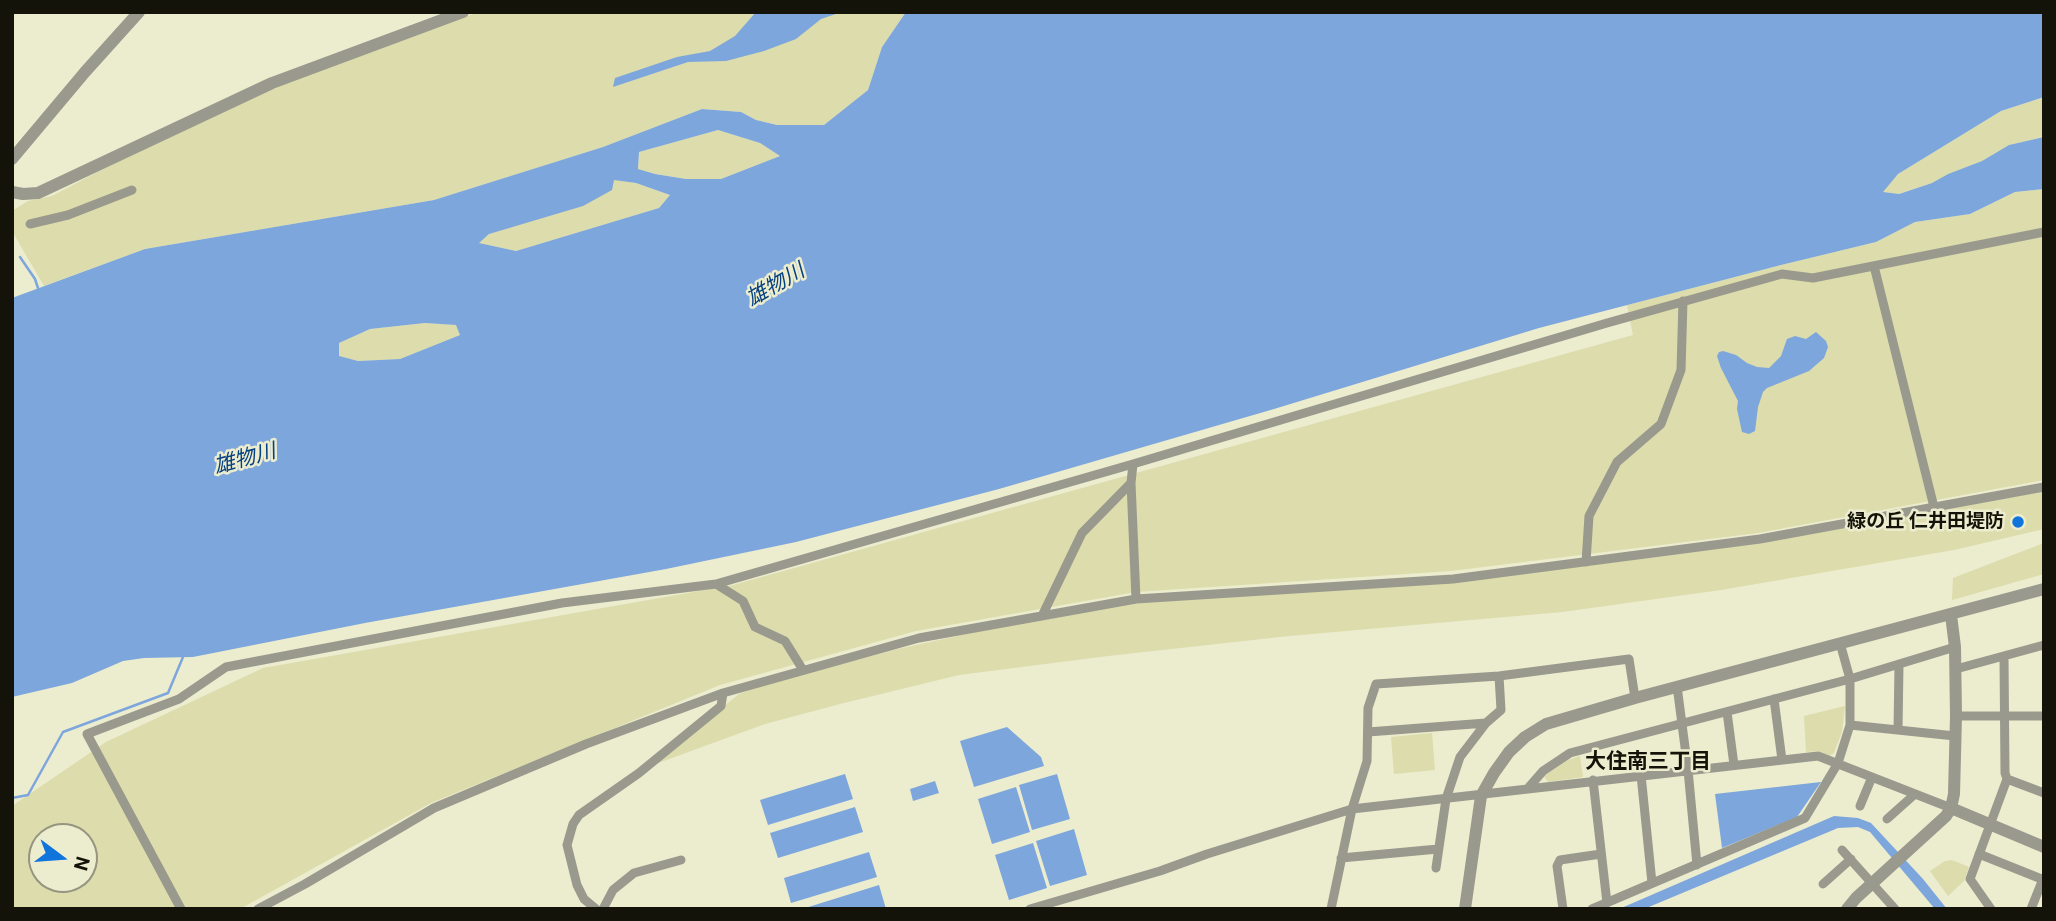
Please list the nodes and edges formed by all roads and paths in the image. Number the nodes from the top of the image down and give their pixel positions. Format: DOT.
graph roads {
  1 [pos="139,12"];
  2 [pos="463,12"];
  3 [pos="12,159"];
  4 [pos="132,190"];
  5 [pos="12,192"];
  6 [pos="30,224"];
  7 [pos="2044,232"];
  8 [pos="1874,266"];
  9 [pos="1683,301"];
  10 [pos="1133,464"];
  11 [pos="1131,482"];
  12 [pos="2044,486"];
  13 [pos="1934,507"];
  14 [pos="1586,562"];
  15 [pos="716,584"];
  16 [pos="2044,589"];
  17 [pos="1136,599"];
  18 [pos="1951,615"];
  19 [pos="1042,616"];
  20 [pos="1840,642"];
  21 [pos="2044,645"];
  22 [pos="1955,647"];
  23 [pos="2004,657"];
  24 [pos="1899,664"];
  25 [pos="1956,669"];
  26 [pos="803,670"];
  27 [pos="1499,676"];
  28 [pos="1850,679"];
  29 [pos="1677,687"];
  30 [pos="723,694"];
  31 [pos="1635,698"];
  32 [pos="1774,699"];
  33 [pos="1727,712"];
  34 [pos="1956,716"];
  35 [pos="2004,716"];
  36 [pos="2044,716"];
  37 [pos="1486,723"];
  38 [pos="1682,724"];
  39 [pos="1850,726"];
  40 [pos="1898,730"];
  41 [pos="1368,732"];
  42 [pos="1955,736"];
  43 [pos="1782,760"];
  44 [pos="1838,763"];
  45 [pos="1734,765"];
  46 [pos="1688,770"];
  47 [pos="1641,775"];
  48 [pos="1872,777"];
  49 [pos="2007,779"];
  50 [pos="1594,780"];
  51 [pos="1529,787"];
  52 [pos="2044,793"];
  53 [pos="1915,794"];
  54 [pos="1481,796"];
  55 [pos="1446,799"];
  56 [pos="1860,806"];
  57 [pos="1951,808"];
  58 [pos="1352,809"];
  59 [pos="1887,819"];
  60 [pos="1990,826"];
  61 [pos="2044,847"];
  62 [pos="1438,849"];
  63 [pos="1842,850"];
  64 [pos="1601,854"];
  65 [pos="1979,854"];
  66 [pos="1341,858"];
  67 [pos="1851,859"];
  68 [pos="681,860"];
  69 [pos="1697,865"];
  70 [pos="1436,868"];
  71 [pos="2043,879"];
  72 [pos="1652,883"];
  73 [pos="1823,884"];
  74 [pos="1873,884"];
  75 [pos="1607,903"];
  76 [pos="181,909"];
  77 [pos="258,909"];
  78 [pos="597,909"];
  79 [pos="603,909"];
  80 [pos="1030,909"];
  81 [pos="1331,909"];
  82 [pos="1465,909"];
  83 [pos="1563,909"];
  84 [pos="1592,909"];
  85 [pos="1847,909"];
  86 [pos="1895,909"];
  87 [pos="1991,909"];
  88 [pos="2031,909"];
  1 -- 3 [label="street"];
  2 -- 5 [label="street"];
  4 -- 6 [label="street"];
  7 -- 8 [label="street"];
  8 -- 9 [label="street"];
  8 -- 13 [label="street"];
  9 -- 10 [label="street"];
  9 -- 14 [label="street"];
  10 -- 11 [label="street"];
  10 -- 15 [label="street"];
  11 -- 17 [label="street"];
  11 -- 19 [label="street"];
  12 -- 13 [label="street"];
  13 -- 14 [label="street"];
  14 -- 17 [label="street"];
  15 -- 26 [label="street"];
  15 -- 76 [label="street"];
  16 -- 18 [label="street"];
  17 -- 19 [label="street"];
  18 -- 20 [label="street"];
  18 -- 22 [label="street"];
  19 -- 26 [label="street"];
  20 -- 28 [label="street"];
  20 -- 29 [label="street"];
  21 -- 23 [label="street"];
  22 -- 24 [label="street"];
  22 -- 25 [label="street"];
  23 -- 25 [label="street"];
  23 -- 35 [label="street"];
  24 -- 28 [label="street"];
  24 -- 40 [label="street"];
  25 -- 34 [label="street"];
  26 -- 30 [label="street"];
  27 -- 31 [label="street"];
  27 -- 37 [label="street"];
  27 -- 41 [label="street"];
  28 -- 32 [label="street"];
  28 -- 39 [label="street"];
  29 -- 31 [label="street"];
  29 -- 38 [label="street"];
  30 -- 77 [label="street"];
  30 -- 78 [label="street"];
  31 -- 54 [label="street"];
  32 -- 33 [label="street"];
  32 -- 43 [label="street"];
  33 -- 38 [label="street"];
  33 -- 45 [label="street"];
  34 -- 35 [label="street"];
  34 -- 42 [label="street"];
  35 -- 36 [label="street"];
  35 -- 49 [label="street"];
  37 -- 41 [label="street"];
  37 -- 55 [label="street"];
  38 -- 46 [label="street"];
  38 -- 51 [label="street"];
  39 -- 40 [label="street"];
  39 -- 44 [label="street"];
  40 -- 42 [label="street"];
  41 -- 58 [label="street"];
  42 -- 57 [label="street"];
  43 -- 44 [label="street"];
  43 -- 45 [label="street"];
  44 -- 48 [label="street"];
  44 -- 69 [label="street"];
  45 -- 46 [label="street"];
  46 -- 47 [label="street"];
  46 -- 69 [label="street"];
  47 -- 50 [label="street"];
  47 -- 72 [label="street"];
  48 -- 53 [label="street"];
  48 -- 56 [label="street"];
  49 -- 52 [label="street"];
  49 -- 60 [label="street"];
  50 -- 51 [label="street"];
  50 -- 64 [label="street"];
  51 -- 54 [label="street"];
  53 -- 57 [label="street"];
  53 -- 59 [label="street"];
  54 -- 55 [label="street"];
  54 -- 82 [label="street"];
  55 -- 58 [label="street"];
  55 -- 62 [label="street"];
  57 -- 60 [label="street"];
  57 -- 74 [label="street"];
  58 -- 66 [label="street"];
  58 -- 80 [label="street"];
  60 -- 61 [label="street"];
  60 -- 65 [label="street"];
  62 -- 66 [label="street"];
  62 -- 70 [label="street"];
  63 -- 67 [label="street"];
  64 -- 75 [label="street"];
  64 -- 83 [label="street"];
  65 -- 71 [label="street"];
  65 -- 87 [label="street"];
  66 -- 81 [label="street"];
  67 -- 73 [label="street"];
  67 -- 74 [label="street"];
  68 -- 79 [label="street"];
  69 -- 72 [label="street"];
  71 -- 88 [label="street"];
  72 -- 75 [label="street"];
  74 -- 85 [label="street"];
  74 -- 86 [label="street"];
  75 -- 84 [label="street"];
}
